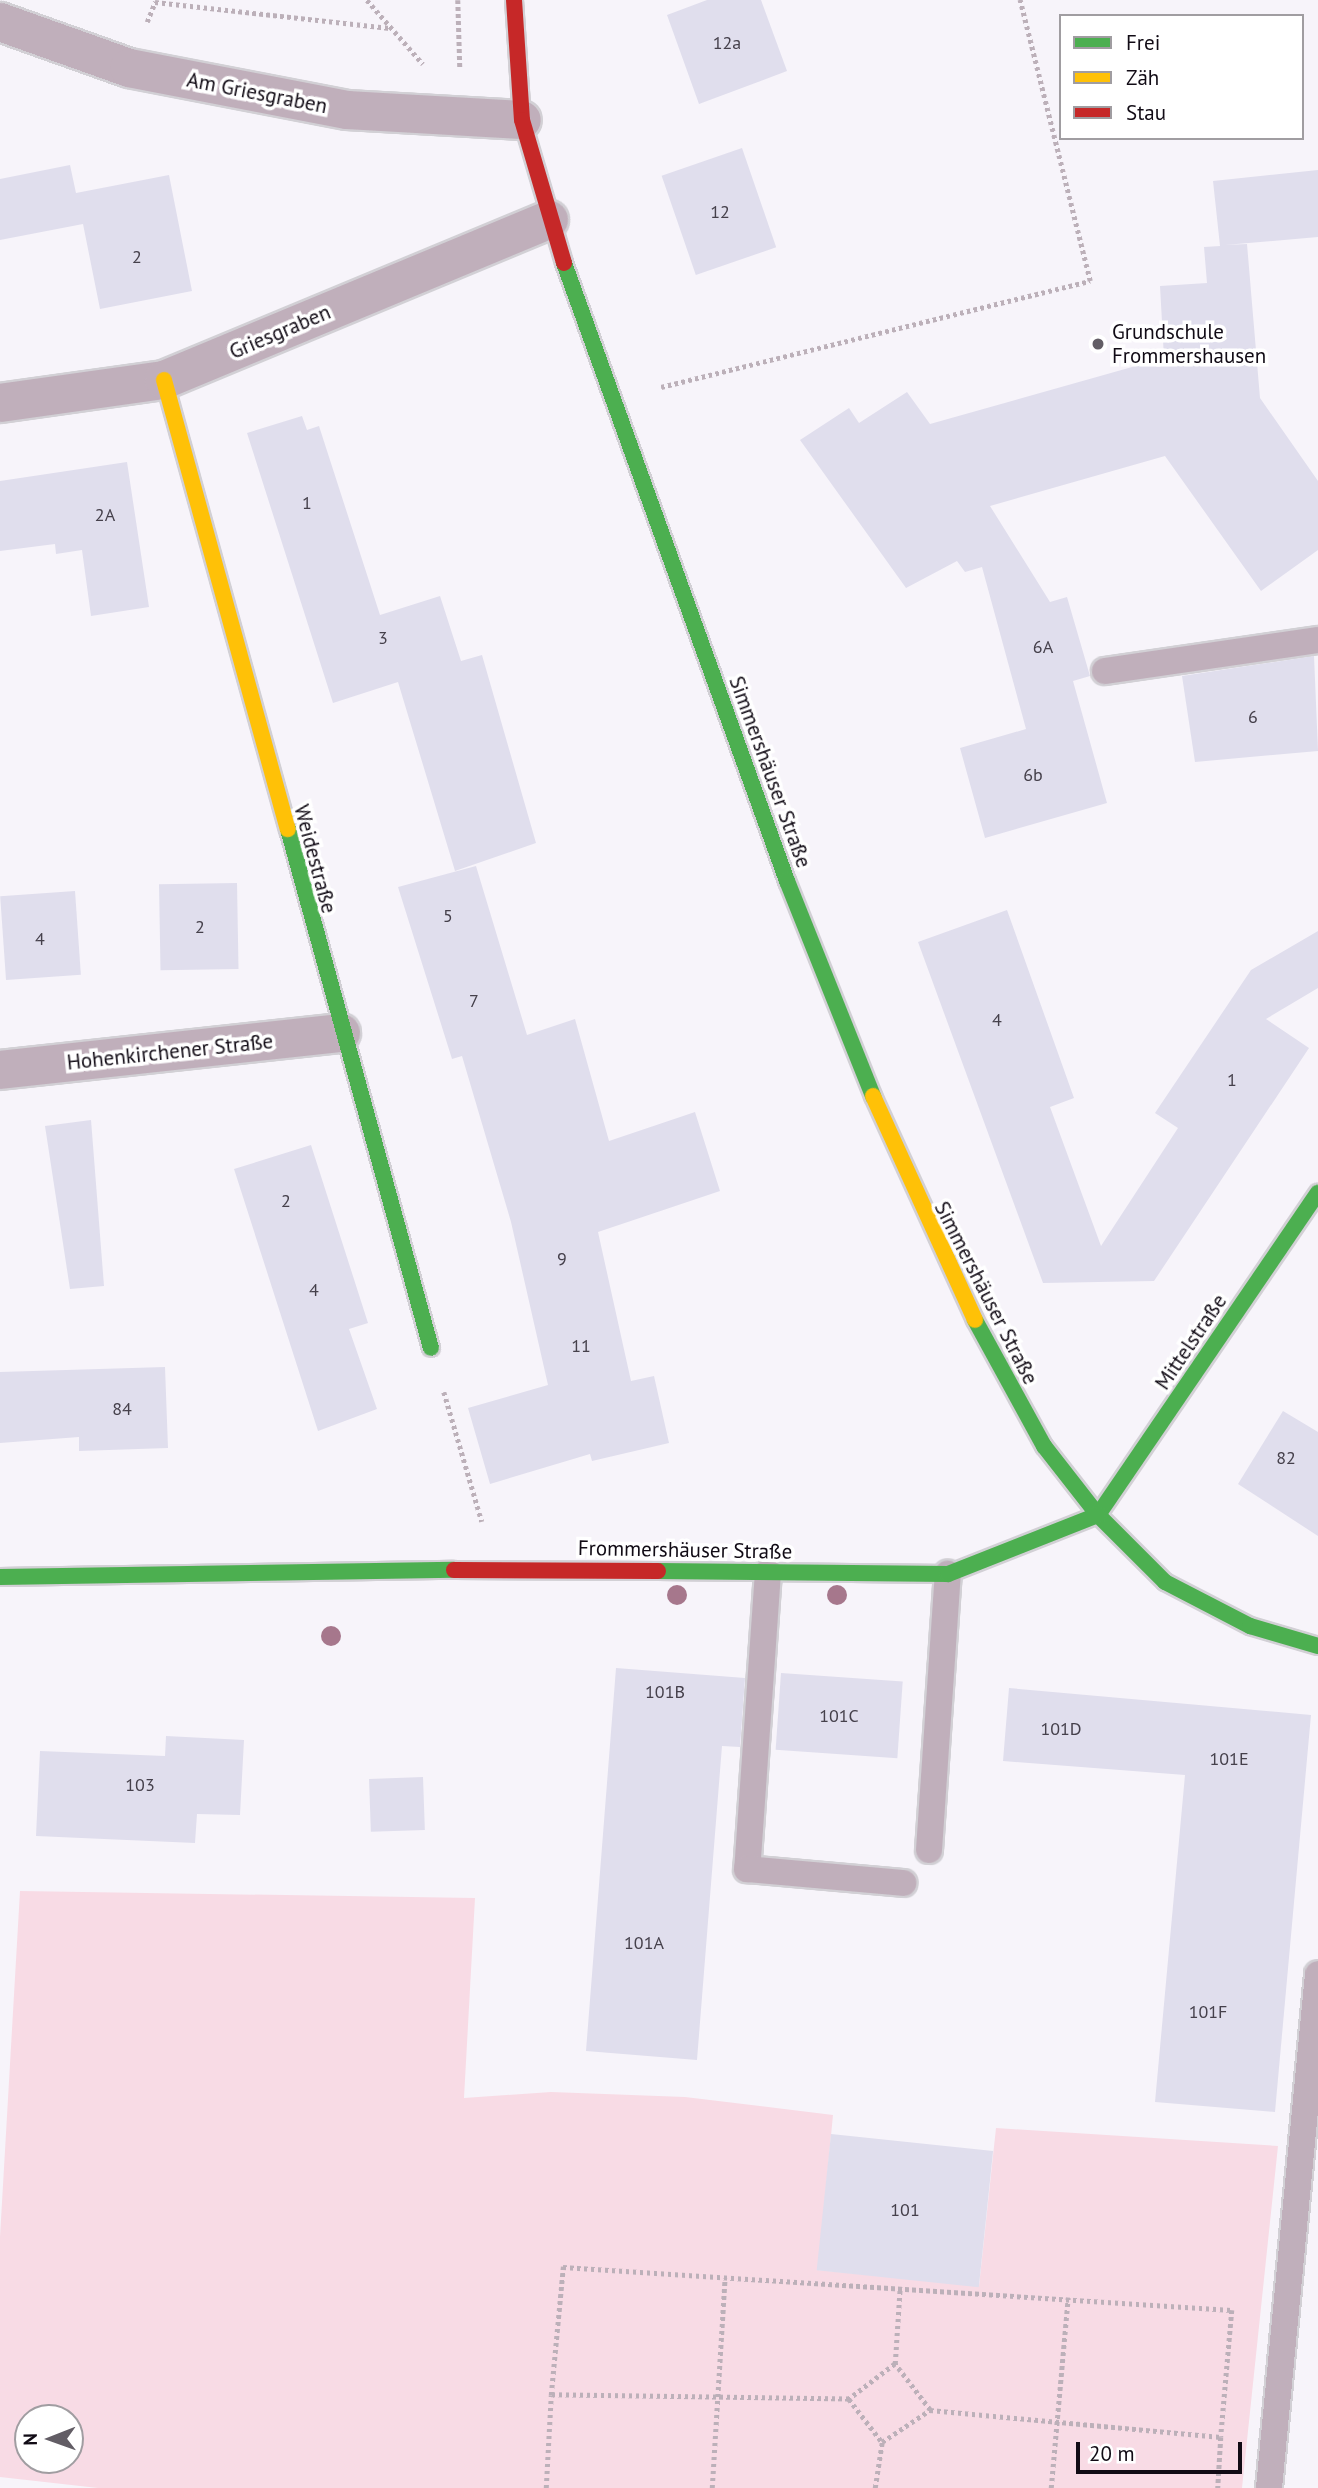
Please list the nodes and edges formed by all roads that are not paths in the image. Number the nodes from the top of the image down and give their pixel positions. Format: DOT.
graph roads {
  1 [pos="514,0"];
  2 [pos="0,23"];
  3 [pos="522,120"];
  4 [pos="550,220"];
  5 [pos="164,380"];
  6 [pos="0,403"];
  7 [pos="1318,640"];
  8 [pos="1105,671"];
  9 [pos="341,1033"];
  10 [pos="0,1070"];
  11 [pos="1318,1192"];
  12 [pos="431,1348"];
  13 [pos="1098,1515"];
  14 [pos="768,1572"];
  15 [pos="948,1574"];
  16 [pos="0,1577"];
  17 [pos="1318,1646"];
  18 [pos="929,1850"];
  19 [pos="903,1883"];
  20 [pos="1318,1974"];
  21 [pos="1269,2488"];
  1 -- 3 [label="street, Simmershäuser Straße"];
  2 -- 3 [label="street, Am Griesgraben"];
  3 -- 4 [label="street, Simmershäuser Straße"];
  4 -- 5 [label="street, Griesgraben"];
  4 -- 13 [label="street, Simmershäuser Straße"];
  5 -- 6 [label="street, Griesgraben"];
  5 -- 9 [label="street, Weidestraße"];
  7 -- 8 [label="lane"];
  9 -- 10 [label="street, Hohenkirchener Straße"];
  9 -- 12 [label="street, Weidestraße"];
  11 -- 13 [label="street, Mittelstraße"];
  13 -- 15 [label="street, Frommershäuser Straße"];
  13 -- 17 [label="street"];
  14 -- 15 [label="street, Frommershäuser Straße"];
  14 -- 16 [label="street, Frommershäuser Straße"];
  14 -- 19 [label="lane"];
  15 -- 18 [label="lane"];
  20 -- 21 [label="lane"];
}
